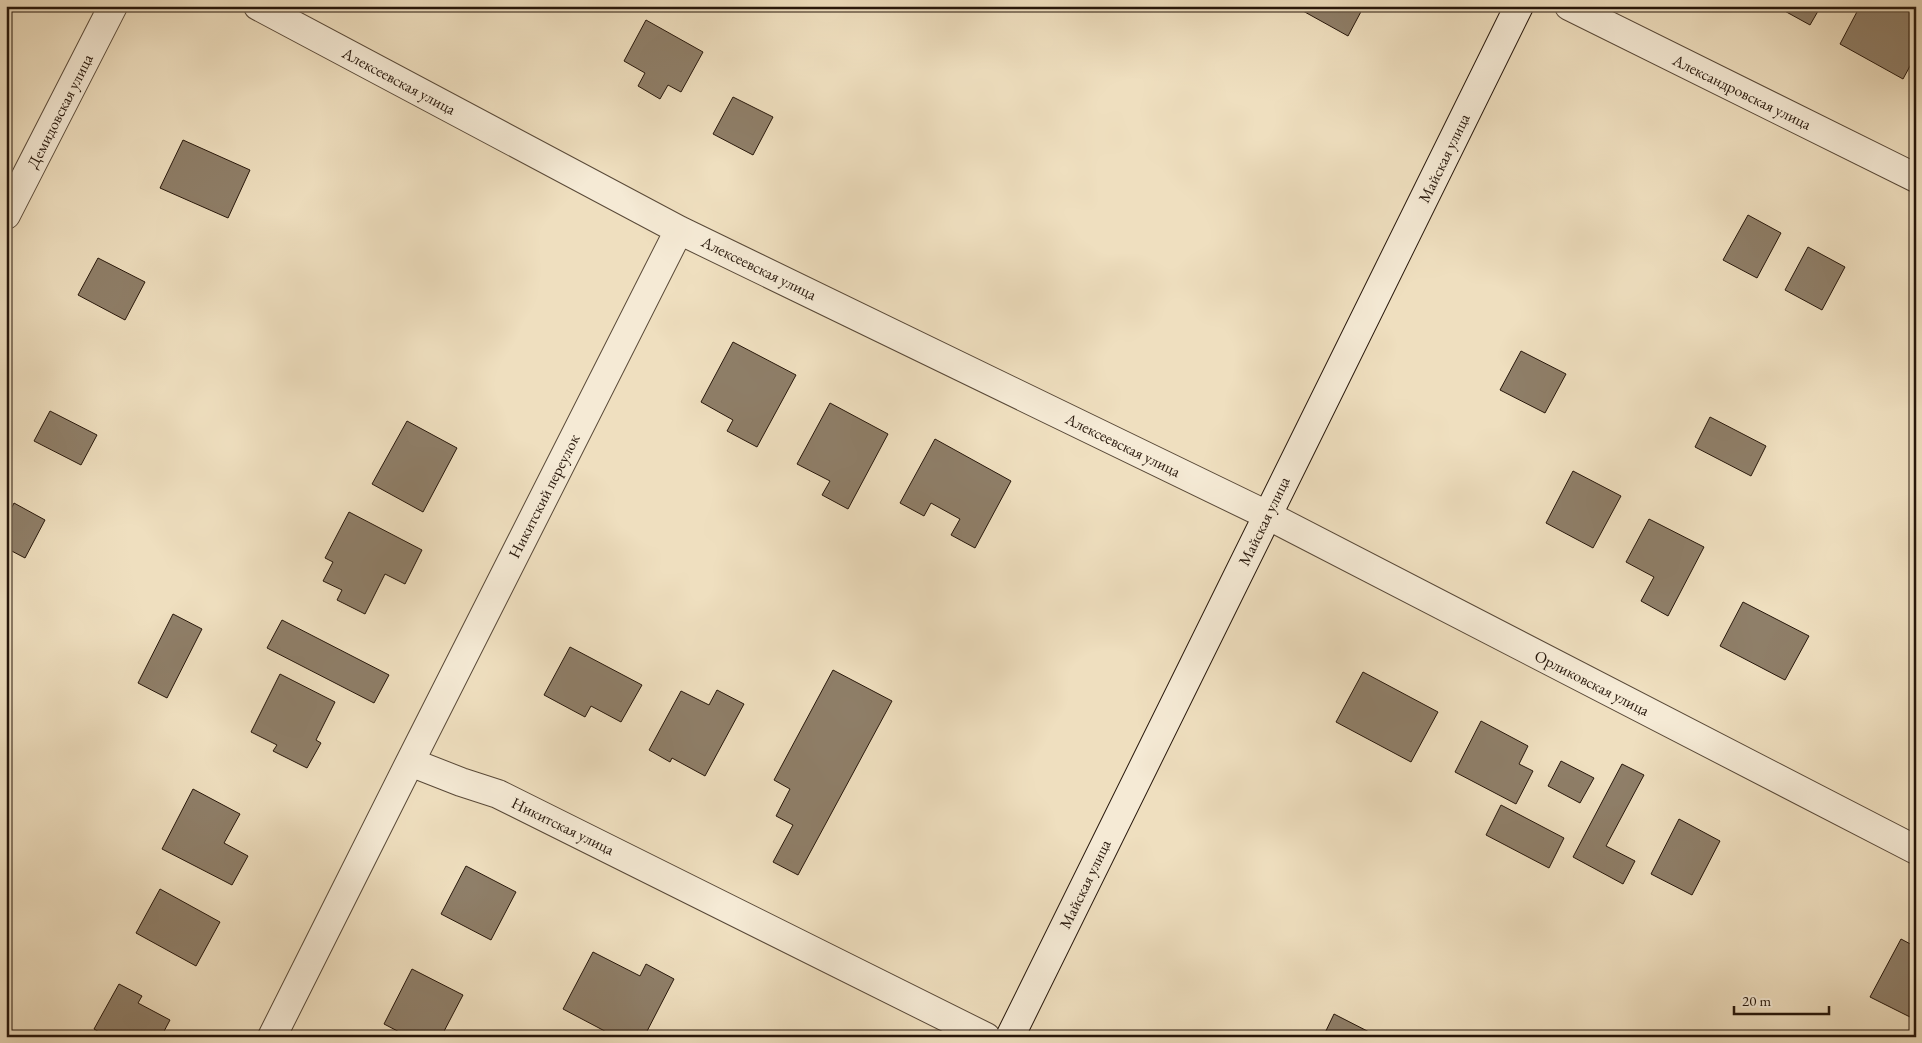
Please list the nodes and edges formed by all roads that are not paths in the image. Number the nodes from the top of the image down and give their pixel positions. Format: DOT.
graph roads {
  1 [pos="113,6"];
  2 [pos="258,6"];
  3 [pos="1519,6"];
  4 [pos="1569,6"];
  5 [pos="1916,178"];
  6 [pos="6,215"];
  7 [pos="679,230"];
  8 [pos="1267,515"];
  9 [pos="410,762"];
  10 [pos="1916,850"];
  11 [pos="272,1037"];
  12 [pos="986,1037"];
  13 [pos="1010,1037"];
  1 -- 6 [label="street, Демидовская улица"];
  2 -- 7 [label="street, Алексеевская улица"];
  3 -- 8 [label="street, Майская улица"];
  4 -- 5 [label="street, Александровская улица"];
  7 -- 8 [label="street, Алексеевская улица"];
  7 -- 9 [label="street, Никитский переулок"];
  8 -- 10 [label="street, Орликовская улица"];
  8 -- 13 [label="street, Майская улица"];
  9 -- 11 [label="street"];
  9 -- 12 [label="street, Никитская улица"];
}
